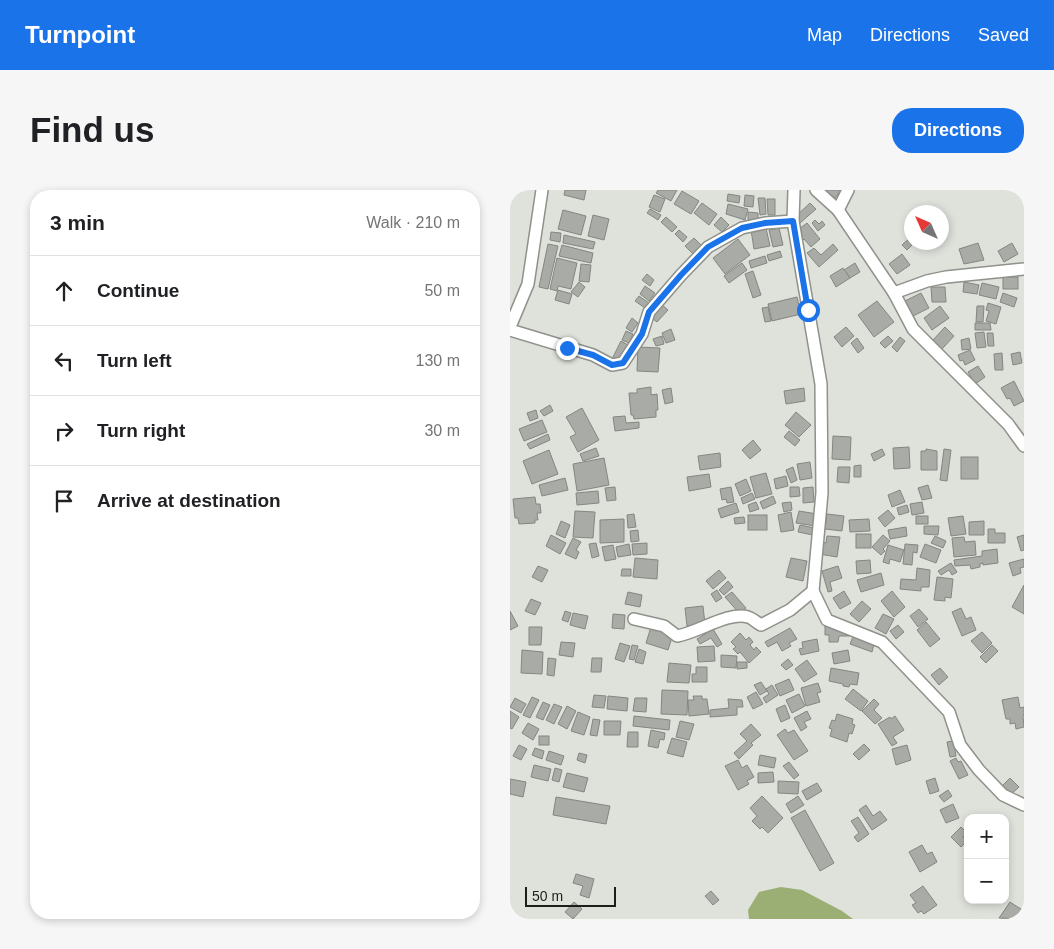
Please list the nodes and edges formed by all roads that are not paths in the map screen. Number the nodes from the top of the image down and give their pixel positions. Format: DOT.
graph roads {
  1 [pos="542,190"];
  2 [pos="794,190"];
  3 [pos="816,190"];
  4 [pos="848,190"];
  5 [pos="838,210"];
  6 [pos="793,221"];
  7 [pos="1024,269"];
  8 [pos="894,293"];
  9 [pos="510,329"];
  10 [pos="1024,446"];
  11 [pos="813,591"];
  12 [pos="634,619"];
  13 [pos="1024,805"];
  1 -- 9 [label="street"];
  2 -- 6 [label="street"];
  3 -- 5 [label="street"];
  4 -- 5 [label="street"];
  5 -- 8 [label="street"];
  6 -- 9 [label="street"];
  6 -- 11 [label="street"];
  7 -- 8 [label="street"];
  8 -- 10 [label="street"];
  11 -- 12 [label="street"];
  11 -- 13 [label="street"];
}
